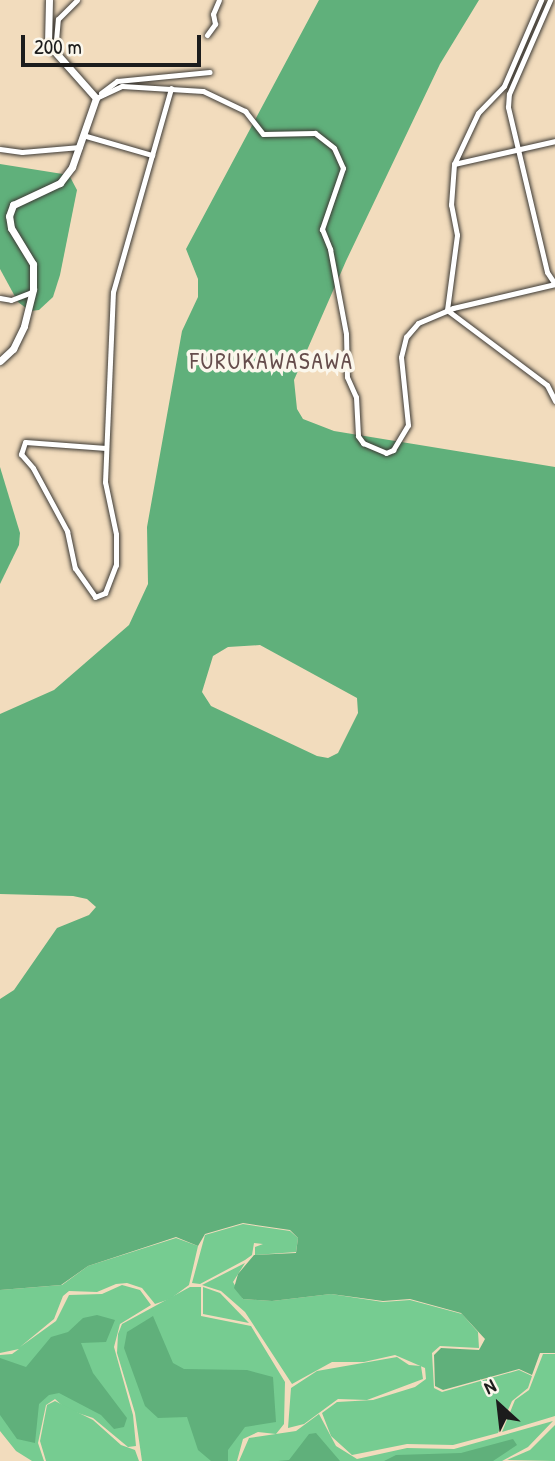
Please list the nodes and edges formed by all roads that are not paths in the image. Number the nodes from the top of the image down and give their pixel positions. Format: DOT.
graph roads {
  1 [pos="49,0"];
  2 [pos="77,0"];
  3 [pos="219,0"];
  4 [pos="541,0"];
  5 [pos="552,1"];
  6 [pos="207,35"];
  7 [pos="56,55"];
  8 [pos="210,72"];
  9 [pos="171,88"];
  10 [pos="96,98"];
  11 [pos="86,136"];
  12 [pos="555,141"];
  13 [pos="81,147"];
  14 [pos="0,149"];
  15 [pos="518,149"];
  16 [pos="152,155"];
  17 [pos="454,164"];
  18 [pos="32,292"];
  19 [pos="0,298"];
  20 [pos="447,310"];
  21 [pos="0,360"];
  22 [pos="555,382"];
  23 [pos="550,388"];
  24 [pos="555,401"];
  25 [pos="106,448"];
  1 -- 7 [label="street"];
  2 -- 7 [label="street"];
  3 -- 6 [label="street"];
  4 -- 17 [label="street"];
  5 -- 15 [label="street"];
  7 -- 10 [label="street"];
  8 -- 10 [label="street"];
  9 -- 10 [label="street"];
  9 -- 16 [label="street"];
  9 -- 20 [label="street"];
  10 -- 11 [label="street"];
  11 -- 13 [label="street"];
  11 -- 16 [label="street"];
  12 -- 15 [label="street"];
  13 -- 14 [label="street"];
  13 -- 18 [label="street"];
  15 -- 17 [label="street"];
  15 -- 20 [label="street"];
  16 -- 25 [label="street"];
  17 -- 20 [label="street"];
  18 -- 19 [label="street"];
  18 -- 21 [label="street"];
  20 -- 23 [label="street"];
  22 -- 23 [label="street"];
  23 -- 24 [label="street"];
}
